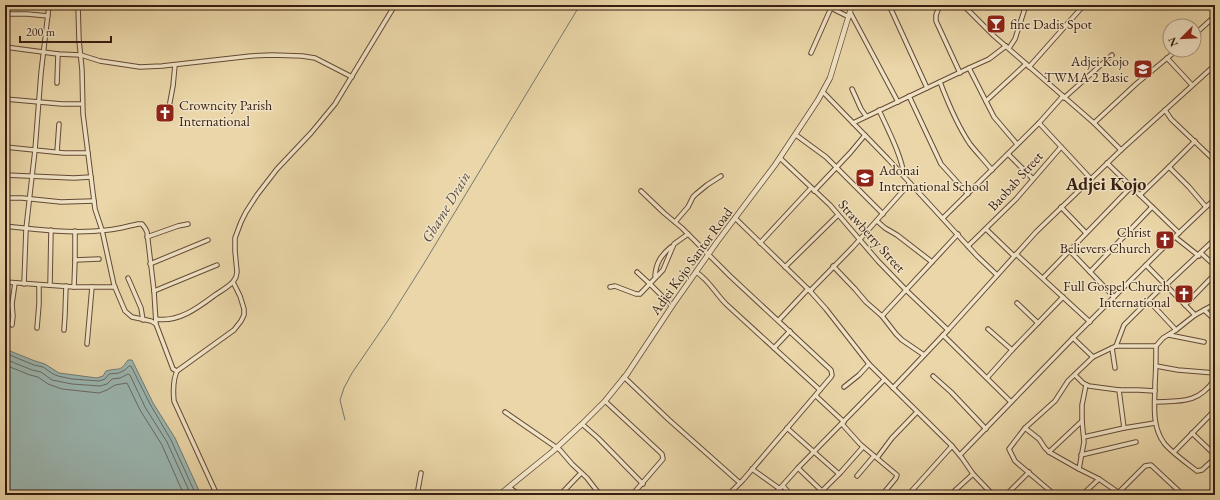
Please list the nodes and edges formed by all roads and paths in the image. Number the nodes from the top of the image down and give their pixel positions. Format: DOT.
graph roads {
  1 [pos="48,5"];
  2 [pos="78,5"];
  3 [pos="121,5"];
  4 [pos="129,5"];
  5 [pos="396,5"];
  6 [pos="825,5"];
  7 [pos="852,5"];
  8 [pos="889,5"];
  9 [pos="940,5"];
  10 [pos="963,5"];
  11 [pos="1026,5"];
  12 [pos="1084,5"];
  13 [pos="831,8"];
  14 [pos="850,12"];
  15 [pos="5,14"];
  16 [pos="48,16"];
  17 [pos="1215,16"];
  18 [pos="849,17"];
  19 [pos="1202,28"];
  20 [pos="5,47"];
  21 [pos="1008,47"];
  22 [pos="44,52"];
  23 [pos="811,53"];
  24 [pos="58,54"];
  25 [pos="81,55"];
  26 [pos="1112,55"];
  27 [pos="1167,58"];
  28 [pos="175,65"];
  29 [pos="1028,65"];
  30 [pos="1215,65"];
  31 [pos="969,68"];
  32 [pos="960,73"];
  33 [pos="352,77"];
  34 [pos="940,82"];
  35 [pos="57,84"];
  36 [pos="1192,85"];
  37 [pos="927,88"];
  38 [pos="852,89"];
  39 [pos="823,92"];
  40 [pos="909,96"];
  41 [pos="1064,97"];
  42 [pos="5,99"];
  43 [pos="986,101"];
  44 [pos="39,102"];
  45 [pos="898,102"];
  46 [pos="82,104"];
  47 [pos="879,110"];
  48 [pos="1165,110"];
  49 [pos="866,116"];
  50 [pos="167,118"];
  51 [pos="853,122"];
  52 [pos="1039,123"];
  53 [pos="1094,123"];
  54 [pos="59,124"];
  55 [pos="796,134"];
  56 [pos="865,135"];
  57 [pos="1195,142"];
  58 [pos="1017,144"];
  59 [pos="5,147"];
  60 [pos="1061,147"];
  61 [pos="35,150"];
  62 [pos="1121,150"];
  63 [pos="57,152"];
  64 [pos="88,153"];
  65 [pos="1008,154"];
  66 [pos="780,158"];
  67 [pos="1215,161"];
  68 [pos="1108,163"];
  69 [pos="837,167"];
  70 [pos="1169,167"];
  71 [pos="992,170"];
  72 [pos="5,174"];
  73 [pos="32,176"];
  74 [pos="722,176"];
  75 [pos="91,177"];
  76 [pos="905,177"];
  77 [pos="1033,179"];
  78 [pos="1091,179"];
  79 [pos="910,183"];
  80 [pos="1131,187"];
  81 [pos="811,188"];
  82 [pos="641,191"];
  83 [pos="814,191"];
  84 [pos="968,194"];
  85 [pos="1140,195"];
  86 [pos="5,198"];
  87 [pos="29,199"];
  88 [pos="1215,199"];
  89 [pos="94,201"];
  90 [pos="1206,206"];
  91 [pos="1061,207"];
  92 [pos="1152,207"];
  93 [pos="883,214"];
  94 [pos="838,215"];
  95 [pos="735,218"];
  96 [pos="943,218"];
  97 [pos="877,221"];
  98 [pos="676,222"];
  99 [pos="188,224"];
  100 [pos="5,226"];
  101 [pos="26,228"];
  102 [pos="986,229"];
  103 [pos="51,230"];
  104 [pos="102,230"];
  105 [pos="74,231"];
  106 [pos="1086,233"];
  107 [pos="1179,233"];
  108 [pos="688,234"];
  109 [pos="958,234"];
  110 [pos="147,236"];
  111 [pos="1175,237"];
  112 [pos="1215,239"];
  113 [pos="208,240"];
  114 [pos="860,240"];
  115 [pos="760,243"];
  116 [pos="968,246"];
  117 [pos="672,247"];
  118 [pos="1070,251"];
  119 [pos="708,254"];
  120 [pos="1015,255"];
  121 [pos="1200,255"];
  122 [pos="99,259"];
  123 [pos="75,260"];
  124 [pos="932,262"];
  125 [pos="150,264"];
  126 [pos="217,265"];
  127 [pos="1146,265"];
  128 [pos="833,266"];
  129 [pos="1215,266"];
  130 [pos="785,267"];
  131 [pos="637,272"];
  132 [pos="696,272"];
  133 [pos="1090,272"];
  134 [pos="1215,274"];
  135 [pos="656,276"];
  136 [pos="997,276"];
  137 [pos="128,278"];
  138 [pos="1043,278"];
  139 [pos="5,282"];
  140 [pos="233,282"];
  141 [pos="15,283"];
  142 [pos="24,284"];
  143 [pos="650,284"];
  144 [pos="39,285"];
  145 [pos="50,285"];
  146 [pos="1165,285"];
  147 [pos="66,286"];
  148 [pos="74,287"];
  149 [pos="92,287"];
  150 [pos="115,287"];
  151 [pos="610,287"];
  152 [pos="809,290"];
  153 [pos="906,290"];
  154 [pos="154,291"];
  155 [pos="1063,297"];
  156 [pos="1114,297"];
  157 [pos="1149,301"];
  158 [pos="1017,303"];
  159 [pos="1215,304"];
  160 [pos="1186,305"];
  161 [pos="672,306"];
  162 [pos="1204,310"];
  163 [pos="1195,315"];
  164 [pos="882,316"];
  165 [pos="143,320"];
  166 [pos="779,320"];
  167 [pos="1215,320"];
  168 [pos="156,321"];
  169 [pos="1090,322"];
  170 [pos="1038,324"];
  171 [pos="12,325"];
  172 [pos="37,328"];
  173 [pos="988,329"];
  174 [pos="64,330"];
  175 [pos="948,330"];
  176 [pos="1176,330"];
  177 [pos="790,332"];
  178 [pos="1170,334"];
  179 [pos="943,335"];
  180 [pos="1073,338"];
  181 [pos="1204,342"];
  182 [pos="88,344"];
  183 [pos="1116,346"];
  184 [pos="1156,346"];
  185 [pos="774,348"];
  186 [pos="1112,348"];
  187 [pos="1012,350"];
  188 [pos="924,355"];
  189 [pos="1094,357"];
  190 [pos="869,364"];
  191 [pos="1156,366"];
  192 [pos="1115,368"];
  193 [pos="177,371"];
  194 [pos="1215,373"];
  195 [pos="1075,375"];
  196 [pos="932,376"];
  197 [pos="624,377"];
  198 [pos="987,378"];
  199 [pos="1215,379"];
  200 [pos="884,380"];
  201 [pos="1086,385"];
  202 [pos="844,387"];
  203 [pos="893,388"];
  204 [pos="820,390"];
  205 [pos="1120,390"];
  206 [pos="1155,391"];
  207 [pos="816,396"];
  208 [pos="605,401"];
  209 [pos="1011,402"];
  210 [pos="1155,402"];
  211 [pos="1215,410"];
  212 [pos="505,412"];
  213 [pos="917,412"];
  214 [pos="1082,421"];
  215 [pos="843,423"];
  216 [pos="1156,423"];
  217 [pos="582,424"];
  218 [pos="787,428"];
  219 [pos="1025,428"];
  220 [pos="1124,428"];
  221 [pos="986,429"];
  222 [pos="1192,433"];
  223 [pos="1084,437"];
  224 [pos="1136,442"];
  225 [pos="952,446"];
  226 [pos="863,447"];
  227 [pos="556,448"];
  228 [pos="814,452"];
  229 [pos="1049,452"];
  230 [pos="1174,452"];
  231 [pos="960,455"];
  232 [pos="1081,455"];
  233 [pos="1215,456"];
  234 [pos="875,457"];
  235 [pos="798,468"];
  236 [pos="752,469"];
  237 [pos="1079,469"];
  238 [pos="1028,472"];
  239 [pos="421,473"];
  240 [pos="582,473"];
  241 [pos="839,474"];
  242 [pos="973,474"];
  243 [pos="857,476"];
  244 [pos="1099,479"];
  245 [pos="740,483"];
  246 [pos="642,484"];
  247 [pos="509,487"];
  248 [pos="781,488"];
  249 [pos="822,491"];
  250 [pos="1120,494"];
  251 [pos="217,495"];
  252 [pos="417,495"];
  253 [pos="499,495"];
  254 [pos="519,495"];
  255 [pos="560,495"];
  256 [pos="602,495"];
  257 [pos="632,495"];
  258 [pos="728,495"];
  259 [pos="774,495"];
  260 [pos="791,495"];
  261 [pos="826,495"];
  262 [pos="882,495"];
  263 [pos="908,495"];
  264 [pos="950,495"];
  265 [pos="993,495"];
  266 [pos="1006,495"];
  267 [pos="1055,495"];
  268 [pos="1082,495"];
  269 [pos="1180,495"];
  1 -- 16 [label="street"];
  2 -- 25 [label="street"];
  3 -- 4 [label="street"];
  5 -- 33 [label="street"];
  6 -- 13 [label="street"];
  7 -- 14 [label="street, Adjei Kojo Santor Road"];
  8 -- 37 [label="street"];
  9 -- 32 [label="street"];
  10 -- 21 [label="street"];
  11 -- 21 [label="street"];
  12 -- 29 [label="street"];
  13 -- 18 [label="street"];
  13 -- 23 [label="street"];
  14 -- 18 [label="street, Adjei Kojo Santor Road"];
  14 -- 45 [label="street"];
  15 -- 16 [label="street"];
  16 -- 22 [label="street"];
  17 -- 19 [label="street"];
  18 -- 39 [label="street, Adjei Kojo Santor Road"];
  20 -- 22 [label="street"];
  21 -- 29 [label="street"];
  21 -- 31 [label="street"];
  22 -- 24 [label="street"];
  22 -- 44 [label="street"];
  24 -- 25 [label="street"];
  24 -- 35 [label="street"];
  25 -- 28 [label="street"];
  25 -- 46 [label="street"];
  26 -- 41 [label="street"];
  27 -- 36 [label="street"];
  27 -- 53 [label="street"];
  28 -- 33 [label="street"];
  28 -- 50 [label="street"];
  29 -- 41 [label="street"];
  29 -- 43 [label="street"];
  30 -- 36 [label="street"];
  31 -- 32 [label="street"];
  31 -- 43 [label="street"];
  32 -- 34 [label="street"];
  33 -- 140 [label="street"];
  34 -- 37 [label="street"];
  34 -- 71 [label="street"];
  36 -- 48 [label="street"];
  37 -- 40 [label="street"];
  38 -- 49 [label="street"];
  39 -- 51 [label="street"];
  39 -- 55 [label="street, Adjei Kojo Santor Road"];
  40 -- 45 [label="street"];
  40 -- 84 [label="street"];
  41 -- 52 [label="street"];
  41 -- 53 [label="street"];
  42 -- 44 [label="street"];
  43 -- 58 [label="street"];
  44 -- 46 [label="street"];
  44 -- 61 [label="street"];
  45 -- 47 [label="street"];
  46 -- 64 [label="street"];
  47 -- 49 [label="street"];
  47 -- 76 [label="street"];
  48 -- 57 [label="street"];
  48 -- 62 [label="street"];
  49 -- 51 [label="street"];
  51 -- 56 [label="street"];
  52 -- 58 [label="street"];
  52 -- 60 [label="street"];
  53 -- 62 [label="street"];
  54 -- 63 [label="street"];
  55 -- 66 [label="street, Adjei Kojo Santor Road"];
  55 -- 69 [label="street"];
  56 -- 69 [label="street"];
  56 -- 76 [label="street"];
  57 -- 67 [label="street"];
  57 -- 70 [label="street"];
  58 -- 65 [label="street"];
  59 -- 61 [label="street"];
  60 -- 77 [label="street, Baobab Street"];
  60 -- 78 [label="street"];
  61 -- 63 [label="street"];
  61 -- 73 [label="street"];
  62 -- 68 [label="street"];
  63 -- 64 [label="street"];
  64 -- 75 [label="street"];
  65 -- 71 [label="street"];
  65 -- 77 [label="street"];
  66 -- 81 [label="street, Strawberry Street"];
  66 -- 95 [label="street, Adjei Kojo Santor Road"];
  68 -- 78 [label="street"];
  68 -- 80 [label="street"];
  69 -- 83 [label="street"];
  69 -- 93 [label="street"];
  70 -- 85 [label="street"];
  70 -- 90 [label="street"];
  71 -- 84 [label="street"];
  72 -- 73 [label="street"];
  73 -- 75 [label="street"];
  73 -- 87 [label="street"];
  74 -- 98 [label="street"];
  75 -- 89 [label="street"];
  76 -- 79 [label="street"];
  77 -- 102 [label="street, Baobab Street"];
  78 -- 91 [label="street"];
  79 -- 93 [label="street"];
  79 -- 96 [label="street"];
  80 -- 85 [label="street"];
  80 -- 106 [label="street"];
  81 -- 83 [label="street, Strawberry Street"];
  81 -- 115 [label="street"];
  82 -- 98 [label="street"];
  83 -- 94 [label="street, Strawberry Street"];
  84 -- 96 [label="street"];
  85 -- 92 [label="street"];
  86 -- 87 [label="street"];
  87 -- 89 [label="street"];
  87 -- 101 [label="street"];
  88 -- 90 [label="street"];
  89 -- 104 [label="street"];
  90 -- 107 [label="street"];
  91 -- 106 [label="street"];
  91 -- 120 [label="street"];
  92 -- 107 [label="street"];
  92 -- 133 [label="street"];
  93 -- 97 [label="street"];
  94 -- 114 [label="street, Strawberry Street"];
  94 -- 130 [label="street"];
  95 -- 115 [label="street"];
  95 -- 119 [label="street, Adjei Kojo Santor Road"];
  96 -- 109 [label="street"];
  97 -- 114 [label="street"];
  97 -- 124 [label="street"];
  98 -- 108 [label="street"];
  99 -- 110 [label="street"];
  100 -- 101 [label="street"];
  101 -- 103 [label="street"];
  101 -- 142 [label="street"];
  102 -- 116 [label="street, Baobab Street"];
  102 -- 120 [label="street"];
  103 -- 105 [label="street"];
  103 -- 145 [label="street"];
  104 -- 105 [label="street"];
  104 -- 110 [label="street"];
  104 -- 150 [label="street"];
  105 -- 123 [label="street"];
  106 -- 118 [label="street"];
  107 -- 111 [label="street"];
  108 -- 117 [label="street"];
  108 -- 119 [label="street"];
  109 -- 116 [label="street"];
  109 -- 124 [label="street"];
  110 -- 125 [label="street"];
  111 -- 121 [label="street"];
  111 -- 127 [label="street"];
  112 -- 121 [label="street"];
  113 -- 125 [label="street"];
  114 -- 128 [label="street"];
  114 -- 153 [label="street, Strawberry Street"];
  115 -- 130 [label="street"];
  116 -- 136 [label="street"];
  117 -- 135 [label="street"];
  117 -- 135 [label="street"];
  118 -- 133 [label="street"];
  118 -- 138 [label="street"];
  119 -- 132 [label="street, Adjei Kojo Santor Road"];
  119 -- 166 [label="street"];
  120 -- 136 [label="street"];
  120 -- 138 [label="street"];
  121 -- 129 [label="street"];
  121 -- 146 [label="street"];
  122 -- 123 [label="street"];
  123 -- 148 [label="street"];
  124 -- 153 [label="street"];
  125 -- 154 [label="street"];
  126 -- 154 [label="street"];
  127 -- 146 [label="street"];
  127 -- 156 [label="street"];
  128 -- 152 [label="street"];
  128 -- 164 [label="street"];
  130 -- 152 [label="street"];
  131 -- 143 [label="street"];
  132 -- 161 [label="street, Adjei Kojo Santor Road"];
  132 -- 185 [label="street"];
  133 -- 156 [label="street"];
  134 -- 160 [label="street"];
  135 -- 143 [label="street"];
  136 -- 175 [label="street"];
  137 -- 165 [label="street"];
  138 -- 155 [label="street"];
  139 -- 141 [label="street"];
  140 -- 168 [label="street"];
  140 -- 193 [label="street"];
  141 -- 142 [label="street"];
  141 -- 171 [label="street"];
  142 -- 144 [label="street"];
  143 -- 151 [label="street"];
  143 -- 161 [label="street"];
  144 -- 145 [label="street"];
  144 -- 172 [label="street"];
  145 -- 147 [label="street"];
  146 -- 157 [label="street"];
  146 -- 160 [label="street"];
  147 -- 148 [label="street"];
  147 -- 174 [label="street"];
  148 -- 149 [label="street"];
  149 -- 150 [label="street"];
  149 -- 182 [label="street"];
  150 -- 165 [label="street"];
  152 -- 166 [label="street"];
  152 -- 190 [label="street"];
  153 -- 164 [label="street"];
  153 -- 175 [label="street, Strawberry Street"];
  154 -- 168 [label="street"];
  155 -- 169 [label="street"];
  155 -- 170 [label="street"];
  156 -- 169 [label="street"];
  157 -- 176 [label="street"];
  157 -- 183 [label="street"];
  158 -- 170 [label="street"];
  159 -- 162 [label="street"];
  160 -- 163 [label="street"];
  161 -- 197 [label="street, Adjei Kojo Santor Road"];
  162 -- 163 [label="street"];
  162 -- 167 [label="street"];
  163 -- 176 [label="street"];
  164 -- 188 [label="street"];
  165 -- 168 [label="street"];
  166 -- 177 [label="street"];
  168 -- 193 [label="street"];
  169 -- 180 [label="street"];
  170 -- 187 [label="street"];
  173 -- 187 [label="street"];
  175 -- 179 [label="street"];
  176 -- 178 [label="street"];
  177 -- 185 [label="street"];
  177 -- 204 [label="street"];
  178 -- 181 [label="street"];
  178 -- 184 [label="street"];
  179 -- 188 [label="street"];
  179 -- 198 [label="street"];
  180 -- 189 [label="street"];
  180 -- 209 [label="street"];
  183 -- 184 [label="street"];
  183 -- 186 [label="street"];
  184 -- 191 [label="street"];
  185 -- 204 [label="street"];
  186 -- 189 [label="street"];
  186 -- 192 [label="street"];
  187 -- 198 [label="street"];
  188 -- 203 [label="street"];
  189 -- 195 [label="street"];
  190 -- 200 [label="street"];
  190 -- 202 [label="street"];
  191 -- 194 [label="street"];
  191 -- 206 [label="street"];
  193 -- 251 [label="street"];
  195 -- 201 [label="street"];
  195 -- 219 [label="street"];
  196 -- 221 [label="street"];
  197 -- 208 [label="street, Adjei Kojo Santor Road"];
  197 -- 245 [label="street"];
  198 -- 209 [label="street"];
  199 -- 210 [label="street"];
  200 -- 203 [label="street"];
  200 -- 215 [label="street"];
  201 -- 205 [label="street"];
  201 -- 214 [label="street"];
  203 -- 213 [label="street"];
  204 -- 207 [label="street"];
  205 -- 206 [label="street"];
  205 -- 220 [label="street"];
  206 -- 210 [label="street"];
  207 -- 215 [label="street"];
  207 -- 218 [label="street"];
  208 -- 217 [label="street, Adjei Kojo Santor Road"];
  208 -- 246 [label="street"];
  209 -- 221 [label="street"];
  210 -- 216 [label="street"];
  211 -- 222 [label="street"];
  212 -- 227 [label="street"];
  213 -- 225 [label="street"];
  213 -- 234 [label="street"];
  214 -- 223 [label="street"];
  214 -- 229 [label="street"];
  215 -- 226 [label="street"];
  215 -- 228 [label="street"];
  216 -- 220 [label="street"];
  216 -- 230 [label="street"];
  217 -- 227 [label="street, Adjei Kojo Santor Road"];
  217 -- 246 [label="street"];
  218 -- 228 [label="street"];
  218 -- 236 [label="street"];
  219 -- 229 [label="street"];
  219 -- 238 [label="street"];
  220 -- 223 [label="street"];
  221 -- 231 [label="street"];
  222 -- 230 [label="street"];
  222 -- 233 [label="street"];
  223 -- 232 [label="street"];
  224 -- 232 [label="street"];
  225 -- 231 [label="street"];
  225 -- 263 [label="street"];
  226 -- 234 [label="street"];
  226 -- 241 [label="street"];
  227 -- 240 [label="street"];
  227 -- 247 [label="street, Adjei Kojo Santor Road"];
  228 -- 235 [label="street"];
  228 -- 241 [label="street"];
  229 -- 237 [label="street"];
  230 -- 233 [label="street"];
  231 -- 242 [label="street"];
  232 -- 237 [label="street"];
  234 -- 243 [label="street"];
  234 -- 262 [label="street"];
  235 -- 248 [label="street"];
  235 -- 249 [label="street"];
  236 -- 245 [label="street"];
  236 -- 248 [label="street"];
  237 -- 244 [label="street"];
  238 -- 266 [label="street"];
  238 -- 267 [label="street"];
  239 -- 252 [label="street"];
  240 -- 255 [label="street"];
  240 -- 256 [label="street"];
  241 -- 249 [label="street"];
  242 -- 264 [label="street"];
  242 -- 265 [label="street"];
  244 -- 250 [label="street"];
  244 -- 268 [label="street"];
  245 -- 258 [label="street"];
  246 -- 257 [label="street"];
  247 -- 253 [label="street, Adjei Kojo Santor Road"];
  247 -- 254 [label="street"];
  248 -- 259 [label="street"];
  248 -- 260 [label="street"];
  249 -- 261 [label="street"];
  250 -- 269 [label="street"];
}
